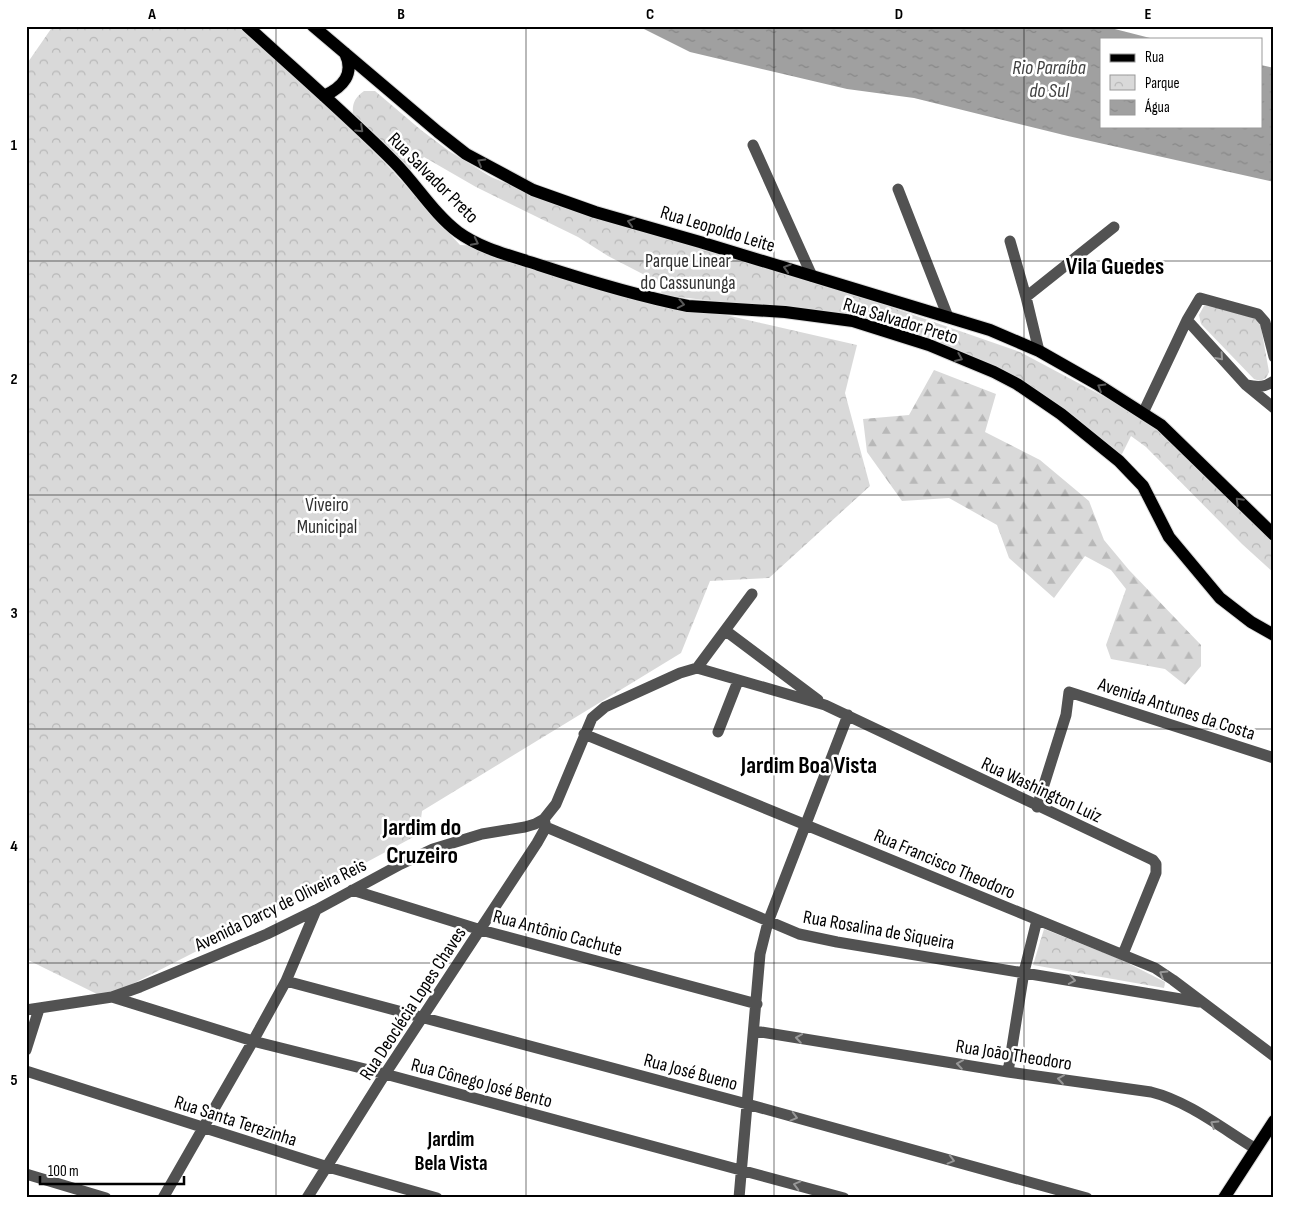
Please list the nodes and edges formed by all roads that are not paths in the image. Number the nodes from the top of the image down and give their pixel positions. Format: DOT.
graph roads {
  1 [pos="247,26"];
  2 [pos="313,26"];
  3 [pos="344,52"];
  4 [pos="363,68"];
  5 [pos="349,73"];
  6 [pos="329,100"];
  7 [pos="753,144"];
  8 [pos="898,189"];
  9 [pos="1114,227"];
  10 [pos="1010,241"];
  11 [pos="812,276"];
  12 [pos="1026,297"];
  13 [pos="948,317"];
  14 [pos="1187,320"];
  15 [pos="1039,351"];
  16 [pos="1274,357"];
  17 [pos="1274,381"];
  18 [pos="1246,385"];
  19 [pos="1274,408"];
  20 [pos="1143,413"];
  21 [pos="1274,535"];
  22 [pos="752,594"];
  23 [pos="726,631"];
  24 [pos="1274,635"];
  25 [pos="697,668"];
  26 [pos="738,681"];
  27 [pos="825,705"];
  28 [pos="848,715"];
  29 [pos="718,732"];
  30 [pos="584,734"];
  31 [pos="1274,758"];
  32 [pos="1037,806"];
  33 [pos="545,823"];
  34 [pos="806,824"];
  35 [pos="352,890"];
  36 [pos="316,910"];
  37 [pos="1036,920"];
  38 [pos="768,922"];
  39 [pos="480,930"];
  40 [pos="1123,954"];
  41 [pos="1024,972"];
  42 [pos="286,981"];
  43 [pos="112,997"];
  44 [pos="1202,1002"];
  45 [pos="757,1004"];
  46 [pos="39,1009"];
  47 [pos="26,1010"];
  48 [pos="422,1018"];
  49 [pos="754,1031"];
  50 [pos="253,1041"];
  51 [pos="26,1050"];
  52 [pos="1274,1056"];
  53 [pos="26,1071"];
  54 [pos="1008,1072"];
  55 [pos="385,1074"];
  56 [pos="747,1104"];
  57 [pos="1274,1121"];
  58 [pos="204,1128"];
  59 [pos="1256,1149"];
  60 [pos="328,1167"];
  61 [pos="742,1170"];
  62 [pos="26,1174"];
  63 [pos="106,1198"];
  64 [pos="163,1198"];
  65 [pos="307,1198"];
  66 [pos="437,1198"];
  67 [pos="739,1198"];
  68 [pos="844,1198"];
  69 [pos="1086,1198"];
  70 [pos="1224,1198"];
  1 -- 6 [label="main road, Rua Salvador Preto"];
  2 -- 3 [label="main road, Rua Leopoldo Leite"];
  3 -- 4 [label="main road, Rua Leopoldo Leite"];
  3 -- 5 [label="main road"];
  4 -- 5 [label="main road"];
  4 -- 6 [label="main road"];
  11 -- 4 [label="main road, Rua Leopoldo Leite, one-way"];
  5 -- 6 [label="main road"];
  6 -- 24 [label="main road, Rua Salvador Preto, one-way"];
  7 -- 11 [label="street"];
  8 -- 13 [label="street"];
  9 -- 12 [label="street"];
  10 -- 12 [label="street"];
  11 -- 13 [label="main road, Rua Leopoldo Leite"];
  12 -- 15 [label="street"];
  13 -- 15 [label="main road, Rua Leopoldo Leite"];
  14 -- 16 [label="street"];
  14 -- 18 [label="street, one-way"];
  14 -- 20 [label="street"];
  20 -- 15 [label="main road, Rua Leopoldo Leite, one-way"];
  17 -- 18 [label="street"];
  18 -- 19 [label="street"];
  21 -- 20 [label="main road, Rua Leopoldo Leite, one-way"];
  22 -- 23 [label="street"];
  23 -- 25 [label="street"];
  23 -- 27 [label="street, Rua Washington Luiz"];
  25 -- 26 [label="street, Rua Washington Luiz"];
  25 -- 30 [label="street, Rua Deoclécia Lopes Chaves"];
  26 -- 27 [label="street, Rua Washington Luiz"];
  26 -- 29 [label="street"];
  27 -- 28 [label="street, Rua Washington Luiz"];
  28 -- 32 [label="street, Rua Washington Luiz"];
  28 -- 34 [label="street"];
  30 -- 33 [label="street, Rua Deoclécia Lopes Chaves"];
  30 -- 34 [label="street, Rua Francisco Theodoro"];
  31 -- 32 [label="street, Avenida Antunes da Costa"];
  32 -- 40 [label="street, Rua Washington Luiz"];
  33 -- 35 [label="street, Avenida Darcy de Oliveira Reis"];
  33 -- 38 [label="street, Rua Rosalina de Siqueira"];
  33 -- 39 [label="street, Rua Deoclécia Lopes Chaves"];
  34 -- 37 [label="street, Rua Francisco Theodoro"];
  34 -- 38 [label="street"];
  35 -- 36 [label="street, Avenida Darcy de Oliveira Reis"];
  35 -- 39 [label="street, Rua Antônio Cachute"];
  36 -- 42 [label="street"];
  36 -- 43 [label="street, Avenida Darcy de Oliveira Reis"];
  37 -- 40 [label="street, Rua Francisco Theodoro"];
  37 -- 41 [label="street"];
  38 -- 41 [label="street, Rua Rosalina de Siqueira"];
  38 -- 45 [label="street"];
  39 -- 45 [label="street, Rua Antônio Cachute"];
  39 -- 48 [label="street, Rua Deoclécia Lopes Chaves"];
  44 -- 40 [label="street, Rua Francisco Theodoro, one-way"];
  41 -- 44 [label="street, Rua Rosalina de Siqueira, one-way"];
  41 -- 54 [label="street"];
  42 -- 48 [label="street, Rua José Bueno"];
  42 -- 50 [label="street"];
  43 -- 46 [label="street, Avenida Darcy de Oliveira Reis"];
  43 -- 50 [label="street, Rua Cônego José Bento"];
  44 -- 52 [label="street, Rua Francisco Theodoro"];
  45 -- 49 [label="street"];
  46 -- 47 [label="street, Avenida Darcy de Oliveira Reis"];
  46 -- 51 [label="street"];
  48 -- 55 [label="street, Rua Deoclécia Lopes Chaves"];
  48 -- 56 [label="street, Rua José Bueno"];
  54 -- 49 [label="street, Rua João Theodoro, one-way"];
  49 -- 56 [label="street"];
  50 -- 55 [label="street, Rua Cônego José Bento"];
  50 -- 58 [label="street"];
  53 -- 58 [label="street, Rua Santa Terezinha"];
  59 -- 54 [label="street, Rua João Theodoro, one-way"];
  55 -- 60 [label="street, Rua Deoclécia Lopes Chaves"];
  55 -- 61 [label="street, Rua Cônego José Bento"];
  56 -- 61 [label="street"];
  56 -- 69 [label="street, Rua José Bueno, one-way"];
  57 -- 59 [label="main road"];
  58 -- 60 [label="street, Rua Santa Terezinha"];
  58 -- 64 [label="street"];
  59 -- 70 [label="main road"];
  60 -- 65 [label="street, Rua Deoclécia Lopes Chaves"];
  60 -- 66 [label="street, Rua Santa Terezinha"];
  61 -- 67 [label="street"];
  68 -- 61 [label="street, Rua Cônego José Bento, one-way"];
  62 -- 63 [label="street"];
}
